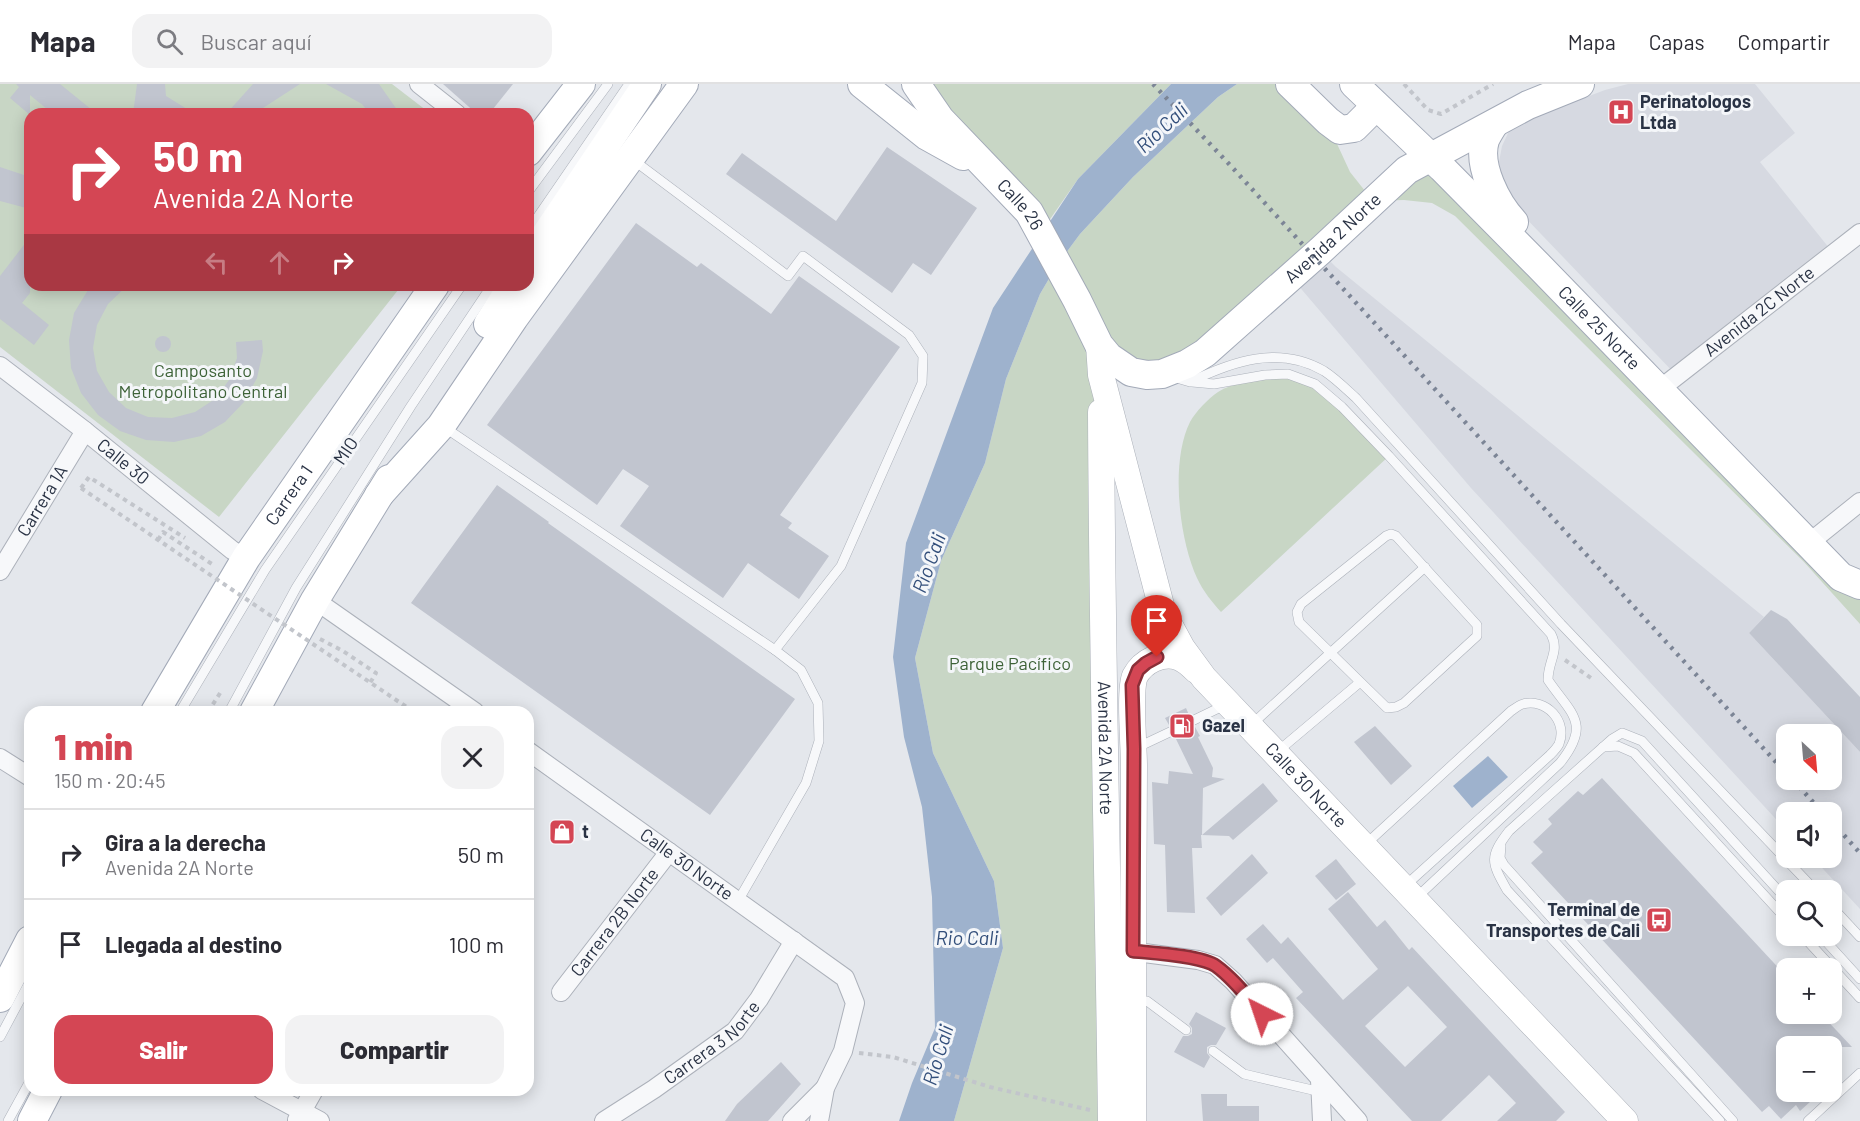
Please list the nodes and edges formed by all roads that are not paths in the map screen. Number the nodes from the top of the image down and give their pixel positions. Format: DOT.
graph roads {
  1 [pos="419,84"];
  2 [pos="557,84"];
  3 [pos="581,84"];
  4 [pos="608,84"];
  5 [pos="629,84"];
  6 [pos="647,84"];
  7 [pos="684,84"];
  8 [pos="862,84"];
  9 [pos="916,84"];
  10 [pos="1290,84"];
  11 [pos="1580,84"];
  12 [pos="1366,96"];
  13 [pos="449,108"];
  14 [pos="1494,124"];
  15 [pos="534,126"];
  16 [pos="534,144"];
  17 [pos="1429,156"];
  18 [pos="629,157"];
  19 [pos="994,174"];
  20 [pos="534,184"];
  21 [pos="534,222"];
  22 [pos="1860,233"];
  23 [pos="534,252"];
  24 [pos="1538,265"];
  25 [pos="534,290"];
  26 [pos="431,291"];
  27 [pos="458,291"];
  28 [pos="488,291"];
  29 [pos="509,291"];
  30 [pos="533,291"];
  31 [pos="1099,345"];
  32 [pos="0,366"];
  33 [pos="1162,374"];
  34 [pos="1101,375"];
  35 [pos="1190,382"];
  36 [pos="1660,389"];
  37 [pos="441,426"];
  38 [pos="85,431"];
  39 [pos="379,495"];
  40 [pos="1860,502"];
  41 [pos="1809,543"];
  42 [pos="246,558"];
  43 [pos="1425,567"];
  44 [pos="0,571"];
  45 [pos="1850,581"];
  46 [pos="1860,599"];
  47 [pos="315,600"];
  48 [pos="776,650"];
  49 [pos="1330,653"];
  50 [pos="1204,678"];
  51 [pos="1359,683"];
  52 [pos="1229,703"];
  53 [pos="159,706"];
  54 [pos="184,706"];
  55 [pos="232,706"];
  56 [pos="257,706"];
  57 [pos="466,706"];
  58 [pos="1192,721"];
  59 [pos="1251,725"];
  60 [pos="1172,731"];
  61 [pos="1603,747"];
  62 [pos="1134,749"];
  63 [pos="1277,752"];
  64 [pos="534,755"];
  65 [pos="0,758"];
  66 [pos="24,773"];
  67 [pos="1501,842"];
  68 [pos="1364,846"];
  69 [pos="669,852"];
  70 [pos="1805,880"];
  71 [pos="1776,888"];
  72 [pos="1409,893"];
  73 [pos="738,901"];
  74 [pos="1776,908"];
  75 [pos="1842,918"];
  76 [pos="1860,937"];
  77 [pos="794,941"];
  78 [pos="1812,946"];
  79 [pos="1830,946"];
  80 [pos="1121,950"];
  81 [pos="24,952"];
  82 [pos="1860,979"];
  83 [pos="24,992"];
  84 [pos="561,992"];
  85 [pos="0,998"];
  86 [pos="1860,998"];
  87 [pos="1133,1001"];
  88 [pos="1186,1030"];
  89 [pos="0,1037"];
  90 [pos="1213,1051"];
  91 [pos="1860,1073"];
  92 [pos="1321,1086"];
  93 [pos="825,1088"];
  94 [pos="24,1092"];
  95 [pos="45,1096"];
  96 [pos="271,1096"];
  97 [pos="311,1096"];
  98 [pos="299,1116"];
  99 [pos="1101,1116"];
  100 [pos="8,1121"];
  101 [pos="32,1121"];
  102 [pos="320,1121"];
  103 [pos="604,1121"];
  104 [pos="792,1121"];
  105 [pos="819,1121"];
  106 [pos="1133,1121"];
  107 [pos="1322,1121"];
  108 [pos="1358,1121"];
  109 [pos="1625,1121"];
  110 [pos="1720,1121"];
  111 [pos="1733,1121"];
  112 [pos="1808,1121"];
  1 -- 13 [label="street"];
  2 -- 15 [label="main road"];
  3 -- 16 [label="main road"];
  4 -- 20 [label="lane"];
  5 -- 21 [label="lane"];
  6 -- 23 [label="main road"];
  7 -- 18 [label="main road"];
  8 -- 19 [label="main road"];
  9 -- 19 [label="main road, Calle 26"];
  10 -- 12 [label="main road"];
  11 -- 14 [label="main road, Avenida 2 Norte"];
  12 -- 17 [label="main road, Calle 25 Norte"];
  14 -- 17 [label="main road, Avenida 2 Norte"];
  14 -- 24 [label="main road"];
  17 -- 24 [label="main road, Calle 25 Norte"];
  17 -- 33 [label="main road, Avenida 2 Norte"];
  18 -- 25 [label="main road"];
  18 -- 48 [label="lane"];
  19 -- 31 [label="main road, Calle 26"];
  22 -- 36 [label="street, Avenida 2C Norte"];
  24 -- 36 [label="main road, Calle 25 Norte"];
  26 -- 42 [label="main road, Carrera 1"];
  27 -- 54 [label="lane, MIO"];
  28 -- 55 [label="lane, MIO"];
  29 -- 39 [label="main road"];
  30 -- 37 [label="main road"];
  31 -- 33 [label="main road, Avenida 2 Norte"];
  31 -- 34 [label="main road, Calle 30 Norte"];
  32 -- 38 [label="street, Calle 30"];
  33 -- 35 [label="lane"];
  34 -- 50 [label="main road, Calle 30 Norte"];
  34 -- 80 [label="main road, Avenida 2A Norte"];
  35 -- 70 [label="lane"];
  35 -- 72 [label="lane"];
  36 -- 41 [label="main road, Calle 25 Norte"];
  37 -- 39 [label="main road"];
  37 -- 48 [label="lane"];
  38 -- 42 [label="street, Calle 30"];
  38 -- 44 [label="street, Carrera 1A"];
  39 -- 47 [label="main road"];
  40 -- 41 [label="street"];
  41 -- 45 [label="main road, Calle 25 Norte"];
  42 -- 53 [label="main road, Carrera 1"];
  43 -- 49 [label="lane"];
  43 -- 49 [label="lane"];
  43 -- 51 [label="lane"];
  45 -- 46 [label="main road, Calle 25 Norte"];
  47 -- 56 [label="main road"];
  47 -- 57 [label="street"];
  48 -- 73 [label="lane"];
  49 -- 51 [label="lane"];
  49 -- 59 [label="lane"];
  50 -- 52 [label="main road, Calle 30 Norte"];
  50 -- 62 [label="main road, Avenida 2A Norte"];
  51 -- 63 [label="lane"];
  52 -- 58 [label="lane"];
  52 -- 59 [label="main road, Calle 30 Norte"];
  59 -- 63 [label="main road, Calle 30 Norte"];
  60 -- 62 [label="lane"];
  61 -- 67 [label="lane"];
  61 -- 71 [label="lane"];
  61 -- 74 [label="lane"];
  62 -- 80 [label="main road, Avenida 2A Norte"];
  63 -- 68 [label="main road, Calle 30 Norte"];
  64 -- 69 [label="street, Calle 30 Norte"];
  65 -- 66 [label="street"];
  67 -- 110 [label="lane"];
  67 -- 111 [label="lane"];
  68 -- 72 [label="main road, Calle 30 Norte"];
  68 -- 72 [label="lane"];
  69 -- 73 [label="street, Calle 30 Norte"];
  69 -- 84 [label="street, Carrera 2B Norte"];
  72 -- 109 [label="main road, Calle 30 Norte"];
  73 -- 77 [label="street, Calle 30 Norte"];
  75 -- 76 [label="lane"];
  77 -- 93 [label="street, Calle 30 Norte"];
  77 -- 103 [label="street, Carrera 3 Norte"];
  78 -- 86 [label="lane"];
  79 -- 82 [label="lane"];
  80 -- 87 [label="main road, Avenida 2A Norte"];
  80 -- 92 [label="street"];
  80 -- 99 [label="main road, Avenida 2A Norte"];
  81 -- 85 [label="main road"];
  83 -- 89 [label="lane"];
  87 -- 88 [label="lane"];
  87 -- 106 [label="main road, Avenida 2A Norte"];
  90 -- 92 [label="lane"];
  91 -- 112 [label="lane"];
  92 -- 107 [label="street"];
  92 -- 108 [label="street"];
  93 -- 104 [label="street"];
  93 -- 105 [label="street"];
  94 -- 100 [label="lane"];
  95 -- 101 [label="main road"];
  96 -- 98 [label="street"];
  97 -- 98 [label="street"];
  98 -- 102 [label="street"];
}
